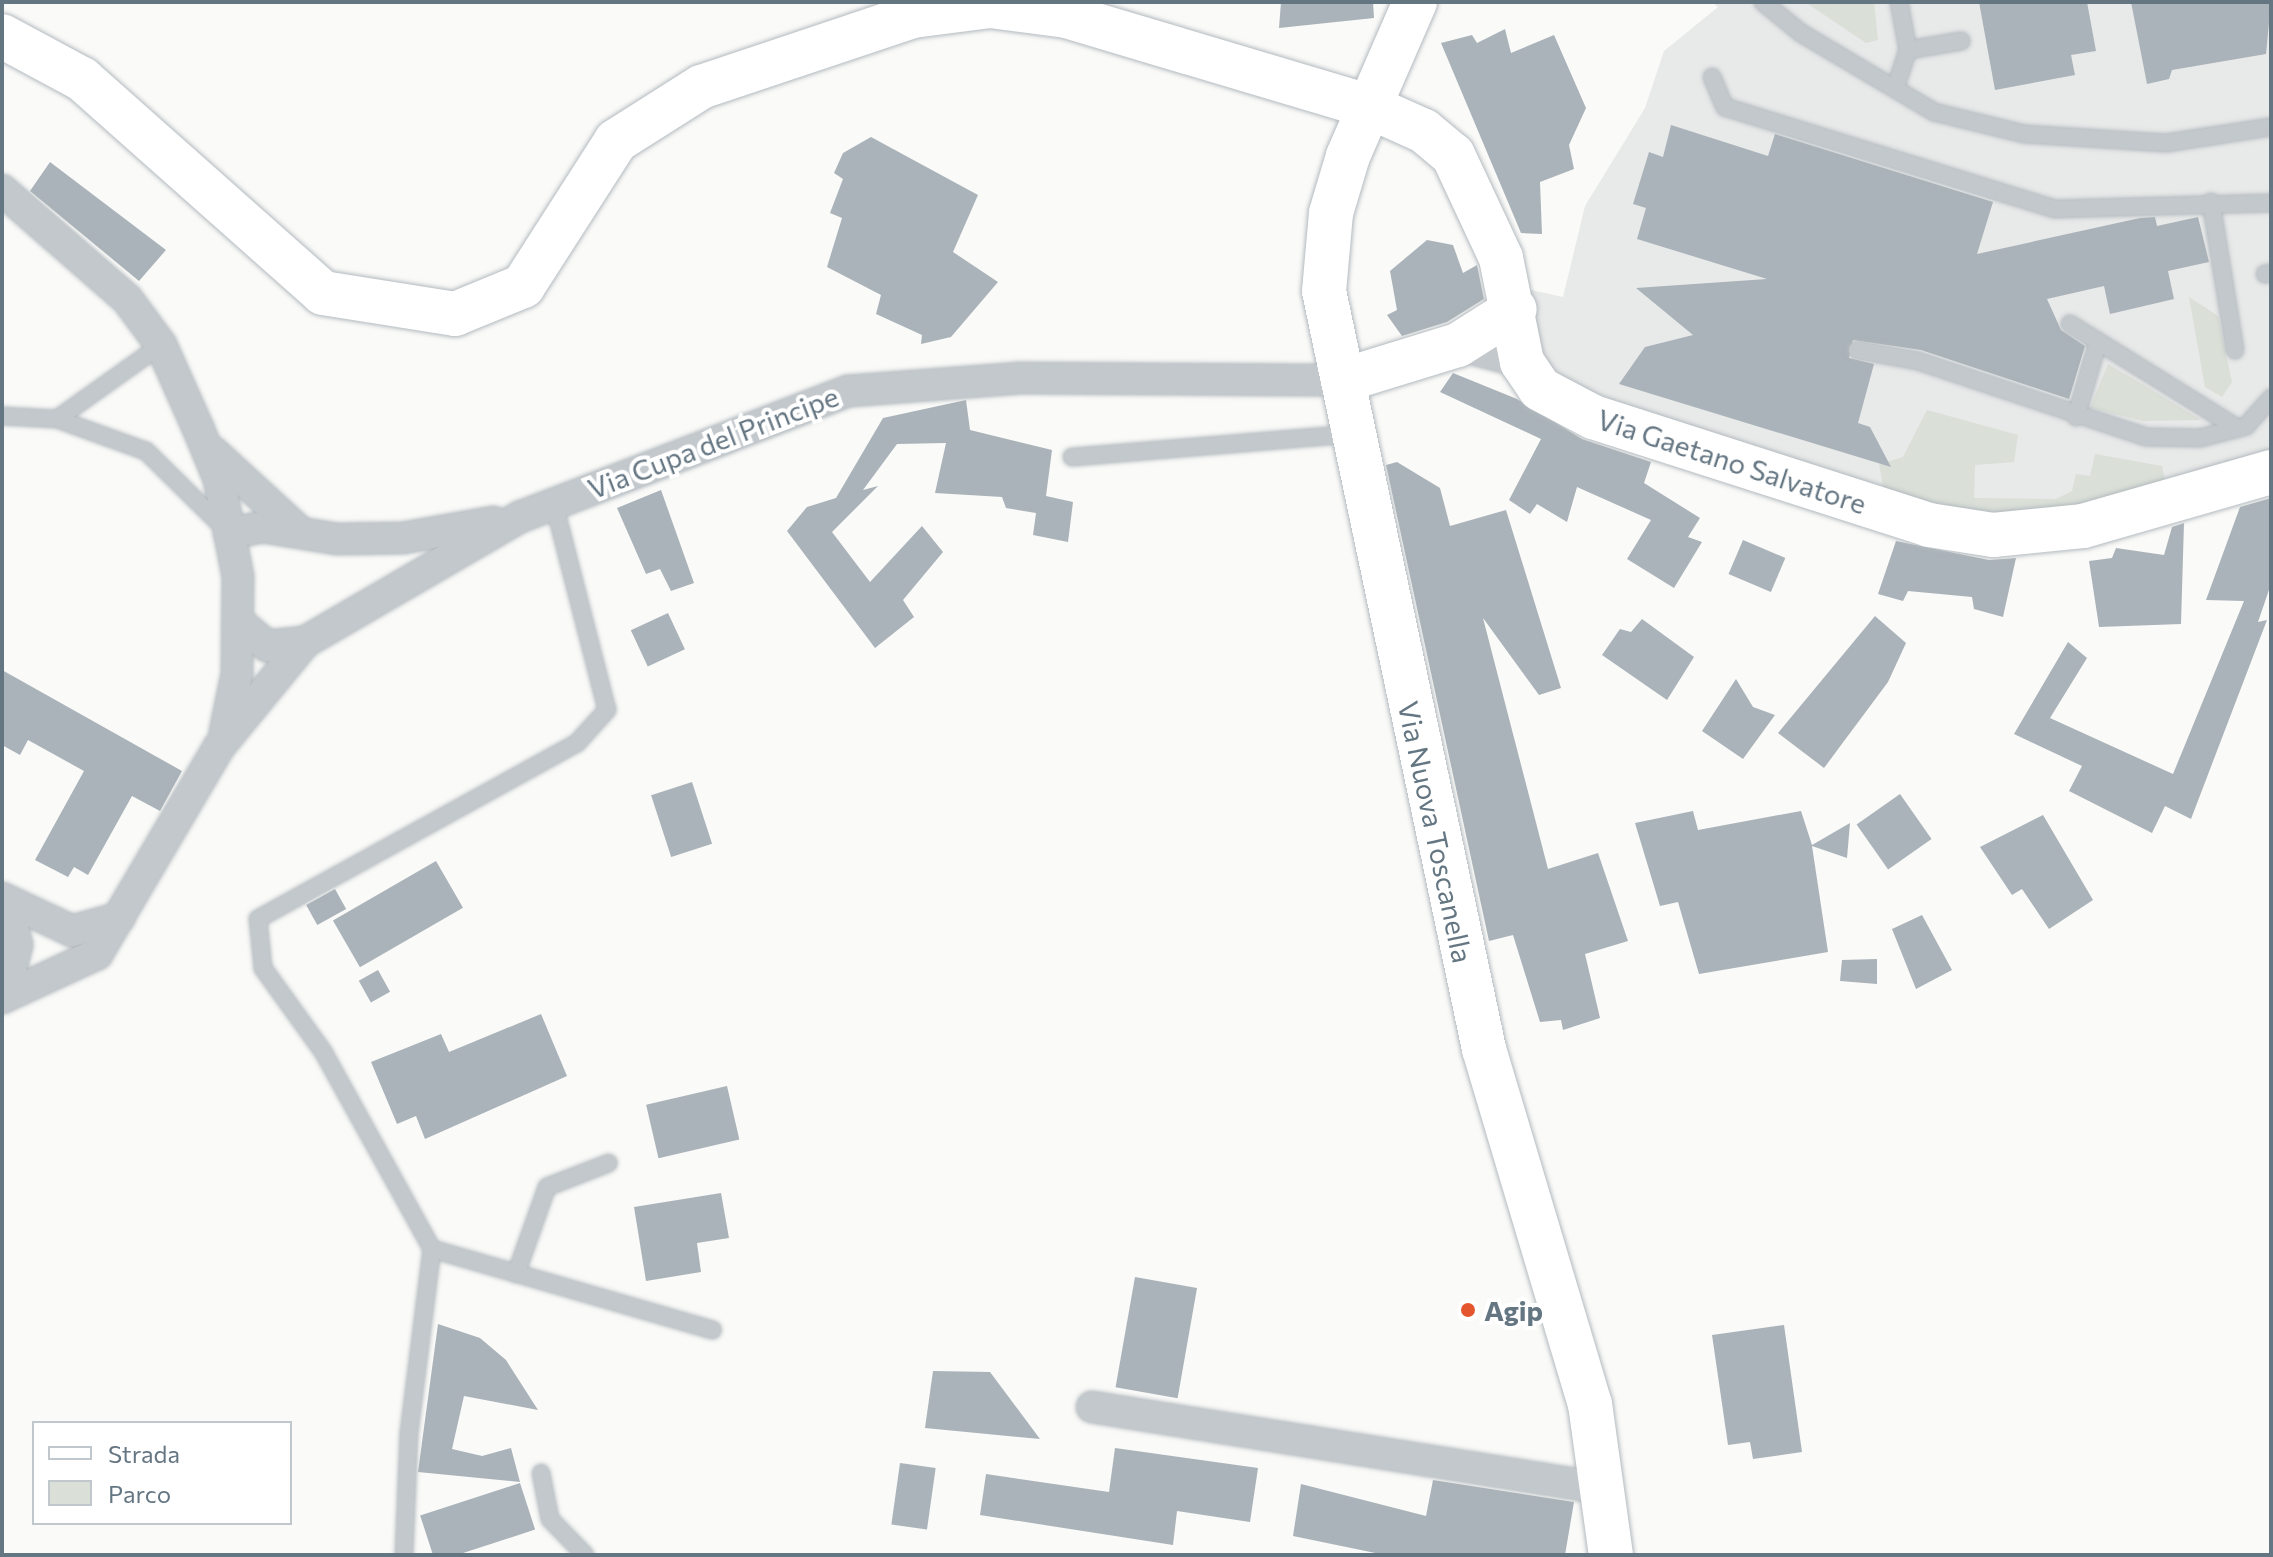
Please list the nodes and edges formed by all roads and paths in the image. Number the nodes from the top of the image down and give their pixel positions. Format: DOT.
graph roads {
  1 [pos="1415,2"];
  2 [pos="1763,2"];
  3 [pos="1899,2"];
  4 [pos="2,36"];
  5 [pos="1961,41"];
  6 [pos="1908,50"];
  7 [pos="1712,77"];
  8 [pos="1895,89"];
  9 [pos="1368,106"];
  10 [pos="2271,127"];
  11 [pos="2,190"];
  12 [pos="2211,202"];
  13 [pos="2271,203"];
  14 [pos="1515,309"];
  15 [pos="2070,324"];
  16 [pos="2098,342"];
  17 [pos="161,345"];
  18 [pos="1458,345"];
  19 [pos="1857,350"];
  20 [pos="2235,350"];
  21 [pos="1522,362"];
  22 [pos="1344,380"];
  23 [pos="2271,398"];
  24 [pos="2,416"];
  25 [pos="2076,417"];
  26 [pos="57,419"];
  27 [pos="2237,428"];
  28 [pos="1355,434"];
  29 [pos="205,445"];
  30 [pos="1072,457"];
  31 [pos="2271,472"];
  32 [pos="554,503"];
  33 [pos="520,517"];
  34 [pos="299,531"];
  35 [pos="229,533"];
  36 [pos="403,538"];
  37 [pos="411,576"];
  38 [pos="241,624"];
  39 [pos="305,642"];
  40 [pos="219,747"];
  41 [pos="4,899"];
  42 [pos="119,918"];
  43 [pos="3,998"];
  44 [pos="609,1163"];
  45 [pos="432,1249"];
  46 [pos="516,1274"];
  47 [pos="713,1330"];
  48 [pos="1092,1407"];
  49 [pos="541,1473"];
  50 [pos="1606,1489"];
  51 [pos="404,1555"];
  52 [pos="585,1555"];
  53 [pos="1611,1555"];
  1 -- 9 [label="main road, Via Nuova Toscanella"];
  2 -- 8 [label="lane"];
  3 -- 6 [label="lane"];
  4 -- 9 [label="main road"];
  5 -- 6 [label="lane"];
  6 -- 8 [label="lane"];
  7 -- 12 [label="lane"];
  8 -- 10 [label="lane"];
  9 -- 14 [label="main road"];
  9 -- 22 [label="main road, Via Nuova Toscanella"];
  11 -- 17 [label="street, Via Cupa del Principe"];
  12 -- 13 [label="lane"];
  12 -- 20 [label="lane"];
  14 -- 18 [label="main road"];
  14 -- 21 [label="main road"];
  15 -- 16 [label="lane"];
  16 -- 25 [label="lane"];
  16 -- 27 [label="lane"];
  17 -- 26 [label="lane"];
  17 -- 29 [label="street, Via Cupa del Principe"];
  18 -- 21 [label="street"];
  18 -- 22 [label="main road"];
  19 -- 25 [label="lane"];
  21 -- 31 [label="main road, Via Gaetano Salvatore"];
  22 -- 28 [label="main road, Via Nuova Toscanella"];
  22 -- 32 [label="street, Via Cupa del Principe"];
  23 -- 27 [label="lane"];
  24 -- 26 [label="lane"];
  25 -- 27 [label="lane"];
  26 -- 35 [label="lane"];
  28 -- 30 [label="lane"];
  28 -- 50 [label="main road, Via Nuova Toscanella"];
  29 -- 34 [label="street"];
  29 -- 35 [label="street, Via Cupa del Principe"];
  32 -- 33 [label="street, Via Cupa del Principe"];
  32 -- 45 [label="lane"];
  33 -- 36 [label="street"];
  33 -- 37 [label="street, Via Cupa del Principe"];
  34 -- 35 [label="street"];
  34 -- 36 [label="street"];
  35 -- 38 [label="street, Via Cupa del Principe"];
  36 -- 37 [label="street"];
  37 -- 39 [label="street, Via Cupa del Principe"];
  38 -- 39 [label="street"];
  38 -- 40 [label="street, Via Cupa del Principe"];
  39 -- 40 [label="street, Via Cupa del Principe"];
  40 -- 42 [label="street, Via Cupa del Principe"];
  41 -- 42 [label="street"];
  41 -- 43 [label="street"];
  42 -- 43 [label="street, Via Cupa del Principe"];
  44 -- 46 [label="lane"];
  45 -- 46 [label="lane"];
  45 -- 51 [label="lane"];
  46 -- 47 [label="lane"];
  48 -- 50 [label="street"];
  49 -- 52 [label="lane"];
  50 -- 53 [label="main road, Via Nuova Toscanella"];
}
